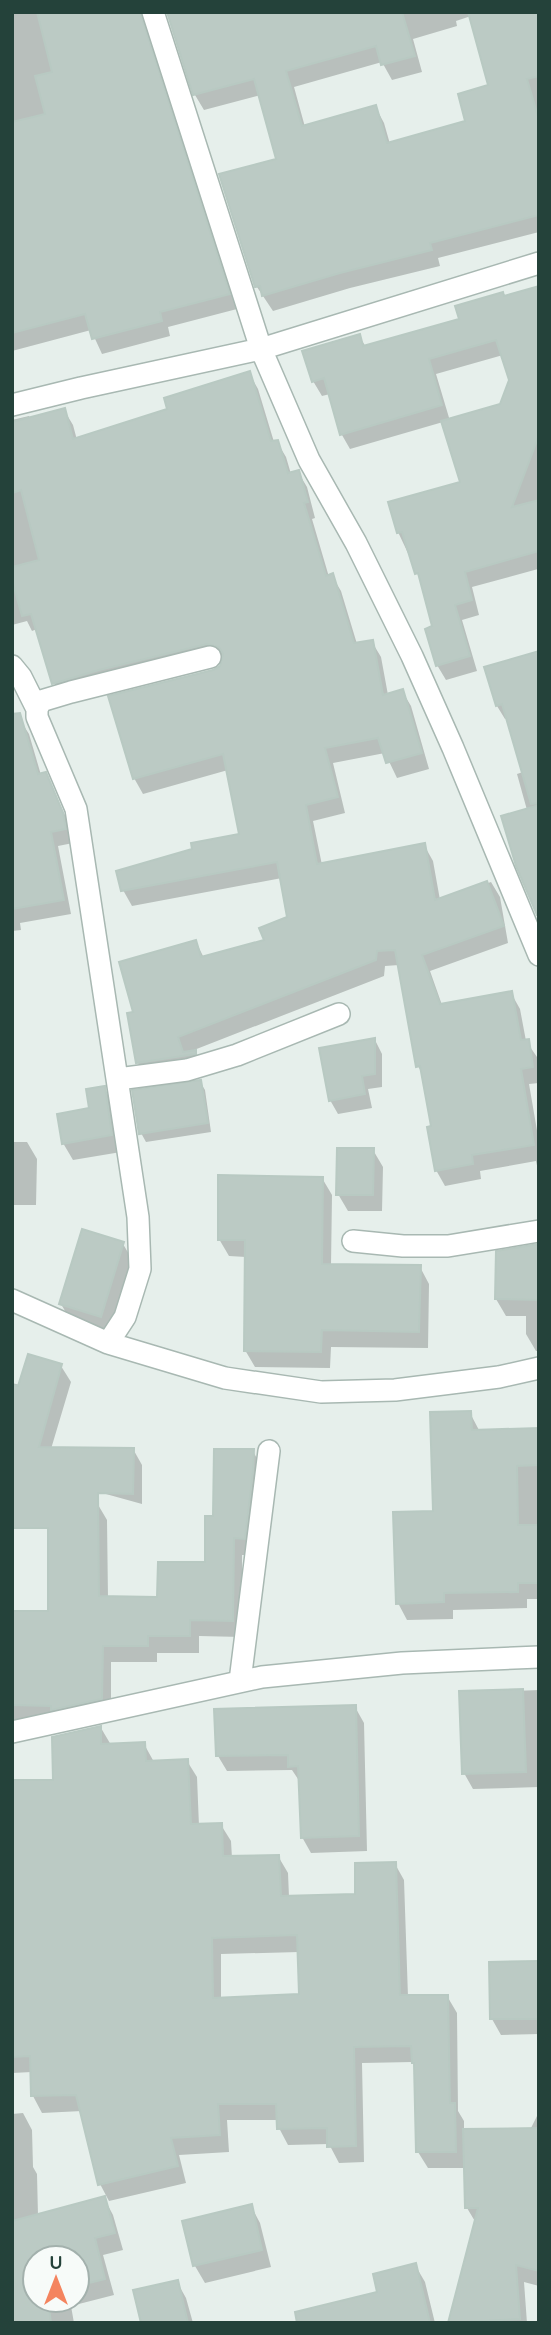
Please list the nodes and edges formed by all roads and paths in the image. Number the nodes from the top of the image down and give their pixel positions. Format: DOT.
graph roads {
  1 [pos="153,12"];
  2 [pos="539,262"];
  3 [pos="261,349"];
  4 [pos="12,405"];
  5 [pos="210,657"];
  6 [pos="12,666"];
  7 [pos="37,709"];
  8 [pos="539,955"];
  9 [pos="340,1014"];
  10 [pos="118,1079"];
  11 [pos="539,1231"];
  12 [pos="353,1241"];
  13 [pos="12,1300"];
  14 [pos="108,1343"];
  15 [pos="539,1368"];
  16 [pos="269,1451"];
  17 [pos="539,1657"];
  18 [pos="240,1681"];
  19 [pos="12,1732"];
  1 -- 3 [label="street"];
  2 -- 3 [label="street"];
  3 -- 4 [label="street"];
  3 -- 8 [label="street"];
  5 -- 7 [label="street"];
  6 -- 7 [label="street"];
  7 -- 10 [label="street"];
  9 -- 10 [label="street"];
  10 -- 14 [label="street"];
  11 -- 12 [label="street"];
  13 -- 14 [label="street"];
  14 -- 15 [label="street"];
  16 -- 18 [label="street"];
  17 -- 18 [label="street"];
  18 -- 19 [label="street"];
}
